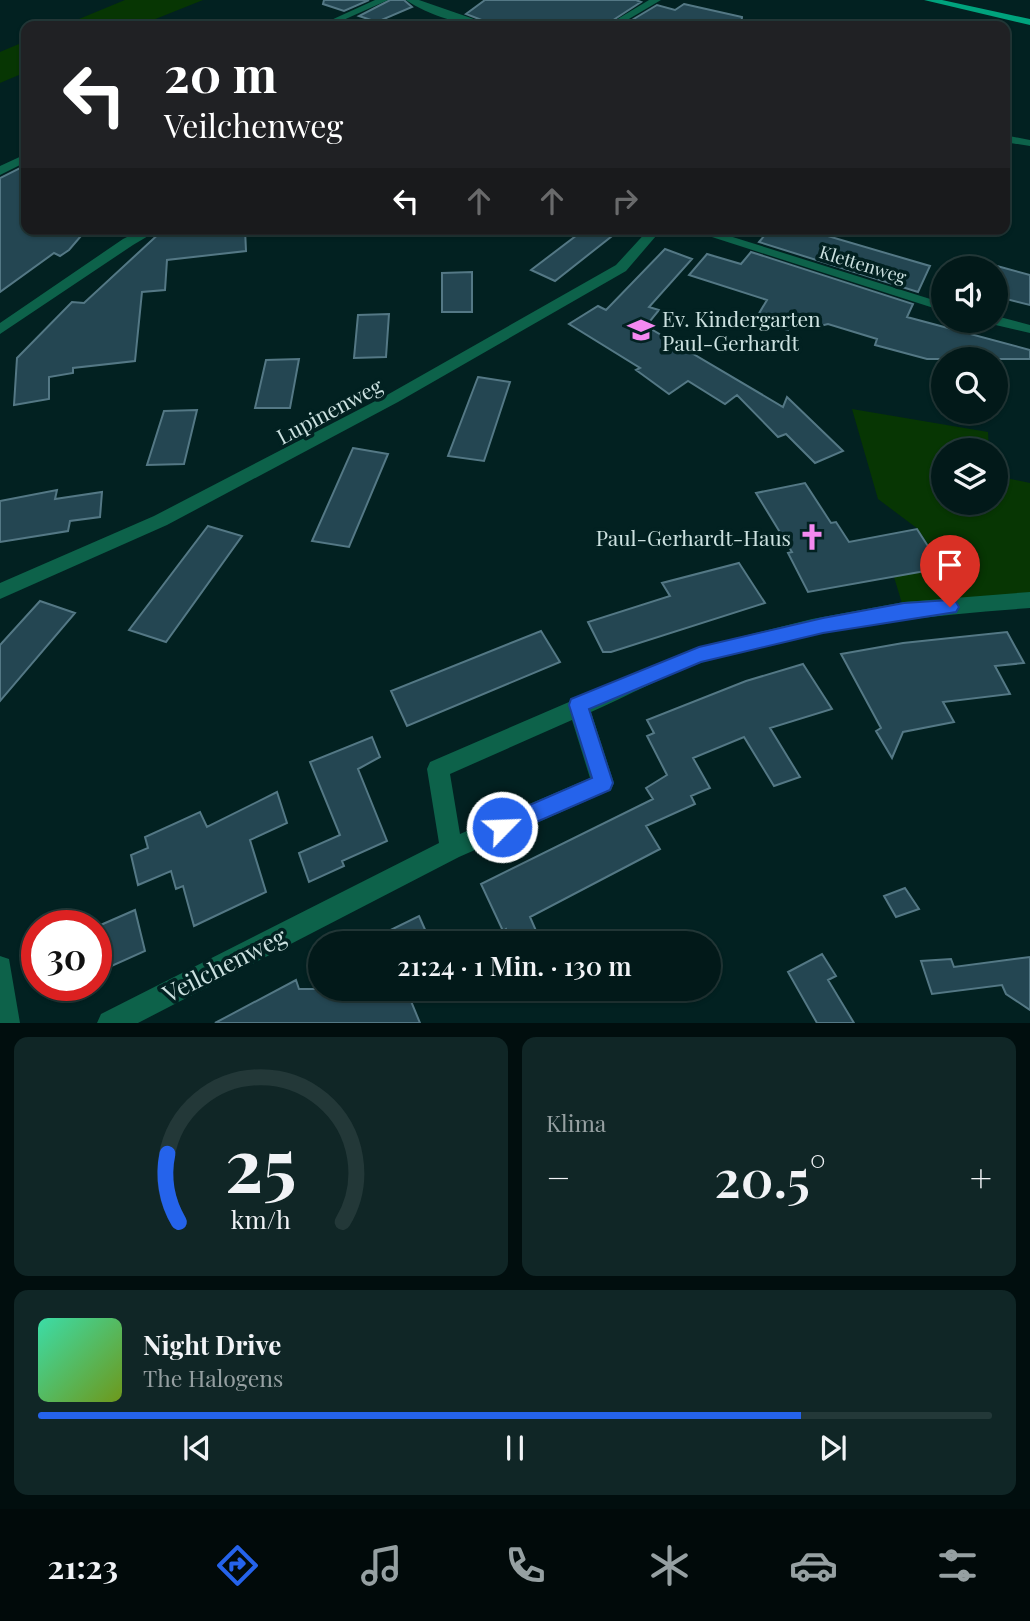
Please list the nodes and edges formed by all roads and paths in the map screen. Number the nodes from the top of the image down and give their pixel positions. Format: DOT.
graph roads {
  1 [pos="383,0"];
  2 [pos="411,0"];
  3 [pos="656,0"];
  4 [pos="929,0"];
  5 [pos="335,21"];
  6 [pos="469,21"];
  7 [pos="620,21"];
  8 [pos="1030,22"];
  9 [pos="1010,139"];
  10 [pos="1030,143"];
  11 [pos="21,160"];
  12 [pos="0,171"];
  13 [pos="142,235"];
  14 [pos="651,235"];
  15 [pos="712,235"];
  16 [pos="931,303"];
  17 [pos="1008,324"];
  18 [pos="1030,329"];
  19 [pos="0,330"];
  20 [pos="0,591"];
  21 [pos="1030,600"];
  22 [pos="578,705"];
  23 [pos="452,849"];
  24 [pos="0,968"];
  25 [pos="7,1023"];
  26 [pos="110,1023"];
  1 -- 5 [label="street"];
  2 -- 6 [label="street"];
  3 -- 7 [label="street"];
  4 -- 8 [label="main road"];
  9 -- 10 [label="street"];
  11 -- 12 [label="street"];
  13 -- 19 [label="street"];
  14 -- 20 [label="street, Lupinenweg"];
  15 -- 16 [label="street, Klettenweg"];
  17 -- 18 [label="street"];
  21 -- 22 [label="street"];
  22 -- 23 [label="street"];
  22 -- 23 [label="street, Veilchenweg"];
  23 -- 26 [label="street, Veilchenweg"];
  24 -- 25 [label="street"];
}
